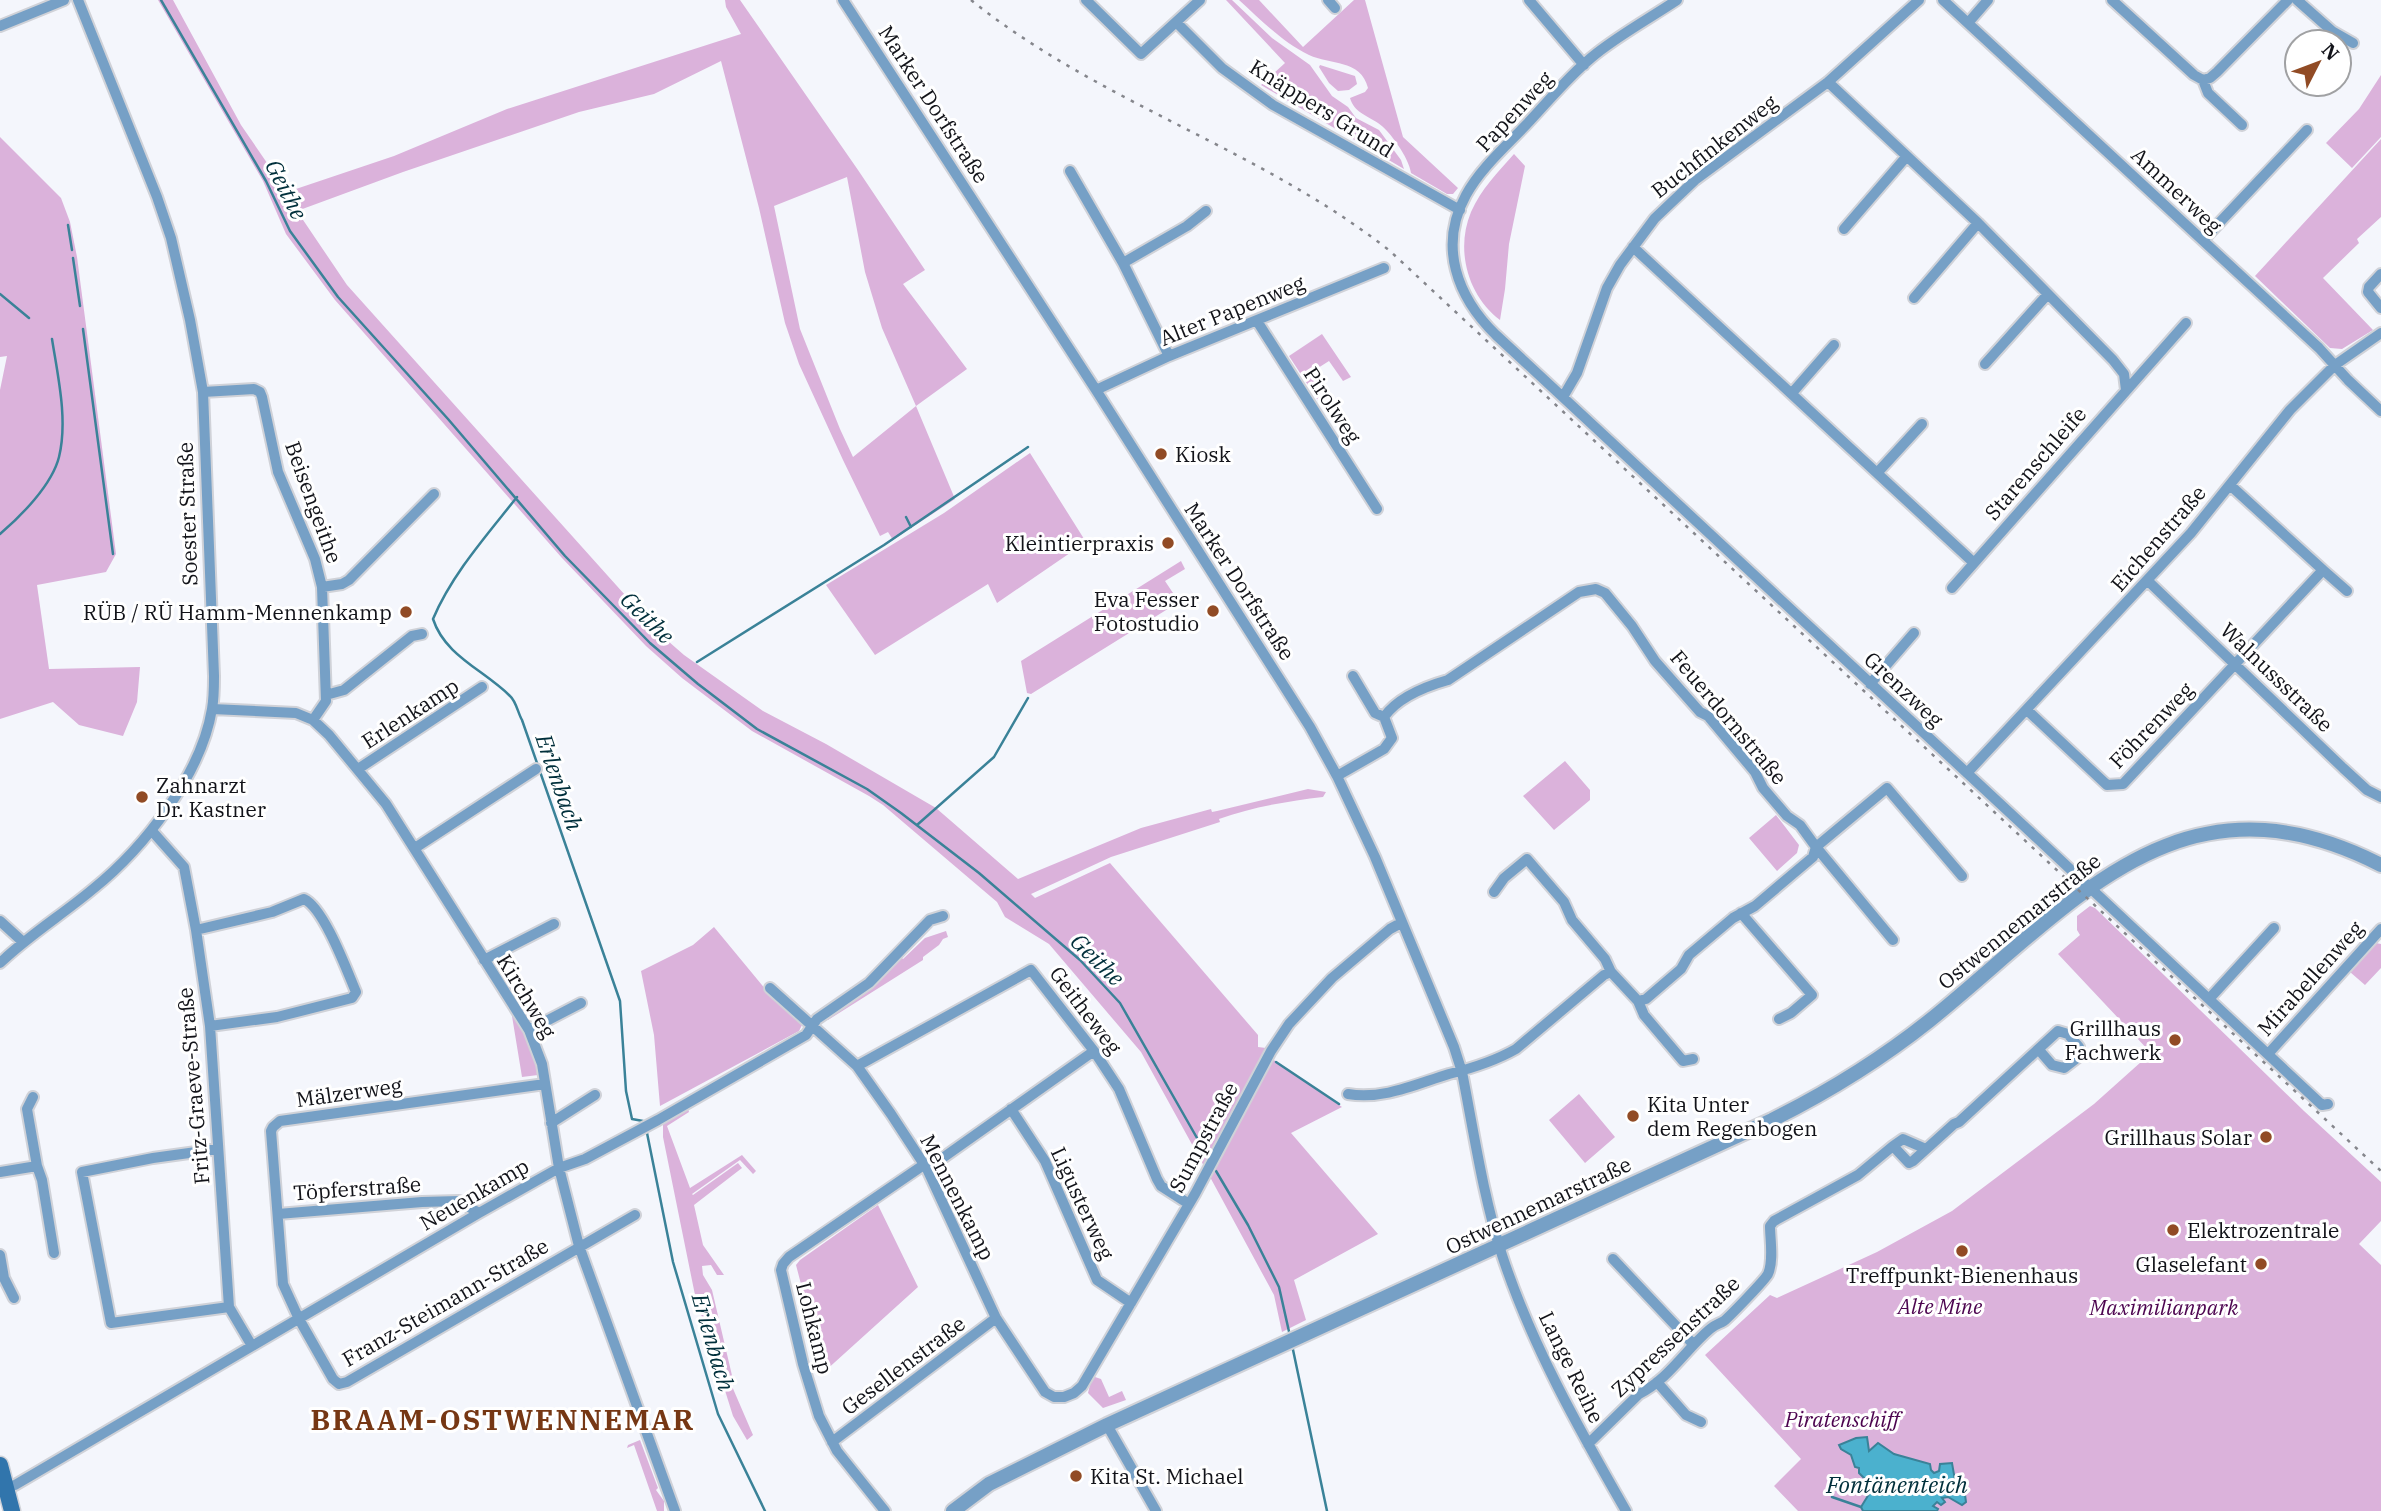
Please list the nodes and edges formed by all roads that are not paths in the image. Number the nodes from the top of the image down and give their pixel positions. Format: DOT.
graph roads {
  1 [pos="64,0"];
  2 [pos="78,0"];
  3 [pos="843,0"];
  4 [pos="1086,0"];
  5 [pos="1200,0"];
  6 [pos="1529,0"];
  7 [pos="1677,0"];
  8 [pos="1919,0"];
  9 [pos="1943,0"];
  10 [pos="1988,0"];
  11 [pos="2112,0"];
  12 [pos="2133,0"];
  13 [pos="2288,0"];
  14 [pos="2297,0"];
  15 [pos="2123,10"];
  16 [pos="1176,22"];
  17 [pos="1968,23"];
  18 [pos="0,26"];
  19 [pos="2330,28"];
  20 [pos="1584,65"];
  21 [pos="2203,80"];
  22 [pos="1828,82"];
  23 [pos="2242,125"];
  24 [pos="2307,130"];
  25 [pos="1907,156"];
  26 [pos="1070,171"];
  27 [pos="1460,210"];
  28 [pos="1206,211"];
  29 [pos="1978,223"];
  30 [pos="1844,229"];
  31 [pos="2203,240"];
  32 [pos="1633,247"];
  33 [pos="1123,263"];
  34 [pos="1384,268"];
  35 [pos="2381,274"];
  36 [pos="1462,291"];
  37 [pos="2048,294"];
  38 [pos="1914,298"];
  39 [pos="2381,307"];
  40 [pos="1257,321"];
  41 [pos="2186,323"];
  42 [pos="2381,333"];
  43 [pos="1834,345"];
  44 [pos="1170,356"];
  45 [pos="1985,364"];
  46 [pos="2335,365"];
  47 [pos="1096,390"];
  48 [pos="2126,390"];
  49 [pos="203,392"];
  50 [pos="1792,393"];
  51 [pos="1563,397"];
  52 [pos="2381,411"];
  53 [pos="1922,424"];
  54 [pos="1878,472"];
  55 [pos="2230,485"];
  56 [pos="434,494"];
  57 [pos="1377,509"];
  58 [pos="1973,562"];
  59 [pos="2323,570"];
  60 [pos="2148,581"];
  61 [pos="322,587"];
  62 [pos="1952,589"];
  63 [pos="2347,591"];
  64 [pos="1913,633"];
  65 [pos="422,634"];
  66 [pos="2237,664"];
  67 [pos="1353,676"];
  68 [pos="1870,684"];
  69 [pos="482,687"];
  70 [pos="326,695"];
  71 [pos="212,709"];
  72 [pos="2027,710"];
  73 [pos="1384,717"];
  74 [pos="313,720"];
  75 [pos="358,769"];
  76 [pos="536,769"];
  77 [pos="1967,773"];
  78 [pos="1337,776"];
  79 [pos="2381,797"];
  80 [pos="152,831"];
  81 [pos="1816,847"];
  82 [pos="415,848"];
  83 [pos="2381,865"];
  84 [pos="1962,876"];
  85 [pos="2091,887"];
  86 [pos="1494,892"];
  87 [pos="1741,913"];
  88 [pos="943,916"];
  89 [pos="0,921"];
  90 [pos="1401,923"];
  91 [pos="554,924"];
  92 [pos="2274,929"];
  93 [pos="2381,929"];
  94 [pos="196,930"];
  95 [pos="1894,940"];
  96 [pos="23,942"];
  97 [pos="484,960"];
  98 [pos="0,963"];
  99 [pos="1611,972"];
  100 [pos="770,988"];
  101 [pos="2209,999"];
  102 [pos="1638,1001"];
  103 [pos="581,1003"];
  104 [pos="1779,1019"];
  105 [pos="210,1026"];
  106 [pos="814,1027"];
  107 [pos="529,1030"];
  108 [pos="2039,1050"];
  109 [pos="1094,1051"];
  110 [pos="2268,1054"];
  111 [pos="1693,1059"];
  112 [pos="857,1066"];
  113 [pos="1462,1072"];
  114 [pos="545,1084"];
  115 [pos="1348,1094"];
  116 [pos="594,1095"];
  117 [pos="33,1097"];
  118 [pos="2329,1104"];
  119 [pos="1011,1109"];
  120 [pos="551,1123"];
  121 [pos="1893,1146"];
  122 [pos="218,1149"];
  123 [pos="1926,1149"];
  124 [pos="37,1166"];
  125 [pos="926,1167"];
  126 [pos="559,1168"];
  127 [pos="0,1172"];
  128 [pos="1189,1204"];
  129 [pos="479,1213"];
  130 [pos="278,1214"];
  131 [pos="635,1215"];
  132 [pos="1499,1240"];
  133 [pos="579,1246"];
  134 [pos="54,1253"];
  135 [pos="0,1255"];
  136 [pos="1613,1259"];
  137 [pos="14,1298"];
  138 [pos="1131,1303"];
  139 [pos="229,1307"];
  140 [pos="996,1318"];
  141 [pos="299,1319"];
  142 [pos="1693,1344"];
  143 [pos="252,1346"];
  144 [pos="1657,1382"];
  145 [pos="1069,1396"];
  146 [pos="1701,1422"];
  147 [pos="1107,1425"];
  148 [pos="832,1442"];
  149 [pos="1588,1444"];
  150 [pos="0,1465"];
  151 [pos="3,1488"];
  152 [pos="12,1511"];
  153 [pos="675,1511"];
  154 [pos="885,1511"];
  155 [pos="953,1511"];
  156 [pos="1156,1511"];
  157 [pos="1626,1511"];
  1 -- 18 [label="street"];
  2 -- 49 [label="street, Soester Straße"];
  3 -- 47 [label="street, Marker Dorfstraße"];
  4 -- 16 [label="street"];
  5 -- 16 [label="street"];
  6 -- 20 [label="street"];
  7 -- 20 [label="street, Papenweg"];
  8 -- 22 [label="street, Buchfinkenweg"];
  9 -- 17 [label="street, Ammerweg"];
  10 -- 17 [label="street"];
  11 -- 15 [label="street"];
  12 -- 15 [label="street"];
  13 -- 21 [label="street"];
  14 -- 19 [label="street"];
  15 -- 21 [label="street"];
  16 -- 27 [label="street, Knäppers Grund"];
  17 -- 31 [label="street, Ammerweg"];
  20 -- 27 [label="street, Papenweg"];
  21 -- 23 [label="street"];
  22 -- 25 [label="street"];
  22 -- 32 [label="street, Buchfinkenweg"];
  24 -- 31 [label="street"];
  25 -- 29 [label="street"];
  25 -- 30 [label="street"];
  26 -- 33 [label="street"];
  27 -- 36 [label="street, Papenweg"];
  28 -- 33 [label="street"];
  29 -- 37 [label="street"];
  29 -- 38 [label="street"];
  31 -- 46 [label="street, Ammerweg"];
  32 -- 50 [label="street"];
  32 -- 51 [label="street, Buchfinkenweg"];
  33 -- 44 [label="street"];
  34 -- 40 [label="street, Alter Papenweg"];
  35 -- 39 [label="street"];
  36 -- 51 [label="street, Grenzweg"];
  37 -- 45 [label="street"];
  37 -- 48 [label="street"];
  40 -- 44 [label="street, Alter Papenweg"];
  40 -- 57 [label="street, Pirolweg"];
  41 -- 48 [label="street, Starenschleife"];
  42 -- 46 [label="street, Eichenstraße"];
  43 -- 50 [label="street"];
  44 -- 47 [label="street, Alter Papenweg"];
  46 -- 52 [label="street, Ammerweg"];
  46 -- 55 [label="street, Eichenstraße"];
  47 -- 78 [label="street, Marker Dorfstraße"];
  48 -- 58 [label="street, Starenschleife"];
  49 -- 61 [label="street, Beisengeithe"];
  49 -- 71 [label="street, Soester Straße"];
  50 -- 54 [label="street"];
  51 -- 68 [label="street, Grenzweg"];
  53 -- 54 [label="street"];
  54 -- 58 [label="street"];
  55 -- 59 [label="street"];
  55 -- 60 [label="street, Eichenstraße"];
  56 -- 61 [label="street"];
  58 -- 62 [label="street, Starenschleife"];
  59 -- 63 [label="street"];
  59 -- 66 [label="street"];
  60 -- 66 [label="street, Walnussstraße"];
  60 -- 72 [label="street, Eichenstraße"];
  61 -- 70 [label="street, Beisengeithe"];
  64 -- 68 [label="street"];
  65 -- 70 [label="street"];
  66 -- 72 [label="street, Föhrenweg"];
  66 -- 79 [label="street, Walnussstraße"];
  67 -- 73 [label="street"];
  68 -- 77 [label="street, Grenzweg"];
  69 -- 75 [label="street, Erlenkamp"];
  70 -- 74 [label="street, Beisengeithe"];
  71 -- 74 [label="street"];
  71 -- 80 [label="street, Soester Straße"];
  72 -- 77 [label="street, Eichenstraße"];
  73 -- 78 [label="street"];
  73 -- 81 [label="street, Feuerdornstraße"];
  74 -- 75 [label="street, Kirchweg"];
  75 -- 82 [label="street, Kirchweg"];
  76 -- 82 [label="street"];
  77 -- 85 [label="street, Grenzweg"];
  78 -- 90 [label="street, Marker Dorfstraße"];
  80 -- 94 [label="street, Fritz-Graeve-Straße"];
  80 -- 96 [label="street, Soester Straße"];
  81 -- 84 [label="street"];
  81 -- 87 [label="street"];
  81 -- 95 [label="street"];
  82 -- 97 [label="street, Kirchweg"];
  83 -- 85 [label="street, Ostwennemarstraße"];
  85 -- 101 [label="street, Grenzweg"];
  85 -- 132 [label="street, Ostwennemarstraße"];
  86 -- 99 [label="street"];
  87 -- 102 [label="street"];
  87 -- 104 [label="street"];
  88 -- 106 [label="street, Neuenkamp"];
  89 -- 96 [label="street"];
  90 -- 113 [label="street, Marker Dorfstraße"];
  90 -- 128 [label="street, Sumpstraße"];
  91 -- 97 [label="street"];
  92 -- 101 [label="street"];
  93 -- 110 [label="street, Mirabellenweg"];
  94 -- 105 [label="street, Fritz-Graeve-Straße"];
  94 -- 105 [label="street"];
  96 -- 98 [label="street, Soester Straße"];
  97 -- 107 [label="street, Kirchweg"];
  99 -- 102 [label="street"];
  99 -- 113 [label="street"];
  100 -- 106 [label="street, Mennenkamp"];
  101 -- 110 [label="street, Grenzweg"];
  102 -- 111 [label="street"];
  103 -- 107 [label="street"];
  105 -- 122 [label="street, Fritz-Graeve-Straße"];
  106 -- 112 [label="street, Mennenkamp"];
  106 -- 126 [label="street, Neuenkamp"];
  107 -- 114 [label="street, Kirchweg"];
  108 -- 123 [label="street"];
  109 -- 112 [label="street, Geitheweg"];
  109 -- 119 [label="street, Lohkamp"];
  109 -- 128 [label="street, Geitheweg"];
  110 -- 118 [label="street, Grenzweg"];
  112 -- 125 [label="street, Mennenkamp"];
  113 -- 115 [label="street"];
  113 -- 132 [label="street, Marker Dorfstraße"];
  114 -- 120 [label="street, Kirchweg"];
  114 -- 130 [label="street, Mälzerweg"];
  116 -- 120 [label="street"];
  117 -- 124 [label="street"];
  119 -- 125 [label="street, Lohkamp"];
  119 -- 138 [label="street, Ligusterweg"];
  120 -- 126 [label="street, Kirchweg"];
  121 -- 123 [label="street"];
  121 -- 123 [label="street"];
  121 -- 142 [label="street, Zypressenstraße"];
  122 -- 139 [label="street, Fritz-Graeve-Straße"];
  122 -- 139 [label="street"];
  124 -- 127 [label="street"];
  124 -- 134 [label="street"];
  125 -- 140 [label="street, Mennenkamp"];
  125 -- 148 [label="street, Lohkamp"];
  126 -- 129 [label="street, Neuenkamp"];
  126 -- 133 [label="street, Kirchweg"];
  128 -- 138 [label="street, Sumpstraße"];
  129 -- 130 [label="street, Töpferstraße"];
  129 -- 141 [label="street, Neuenkamp"];
  130 -- 141 [label="street, Mälzerweg"];
  131 -- 133 [label="street, Franz-Steimann-Straße"];
  132 -- 147 [label="street, Ostwennemarstraße"];
  132 -- 149 [label="street, Lange Reihe"];
  133 -- 141 [label="street, Franz-Steimann-Straße"];
  133 -- 153 [label="street, Kirchweg"];
  135 -- 137 [label="street"];
  136 -- 142 [label="street"];
  138 -- 145 [label="street, Sumpstraße"];
  139 -- 143 [label="street, Fritz-Graeve-Straße"];
  140 -- 145 [label="street, Mennenkamp"];
  140 -- 148 [label="street, Gesellenstraße"];
  141 -- 143 [label="street, Neuenkamp"];
  142 -- 144 [label="street, Zypressenstraße"];
  143 -- 151 [label="street, Neuenkamp"];
  144 -- 146 [label="street"];
  144 -- 149 [label="street, Zypressenstraße"];
  147 -- 155 [label="street, Ostwennemarstraße"];
  147 -- 156 [label="street"];
  148 -- 154 [label="street, Lohkamp"];
  149 -- 157 [label="street, Lange Reihe"];
  150 -- 151 [label="main road"];
  151 -- 152 [label="main road"];
}
